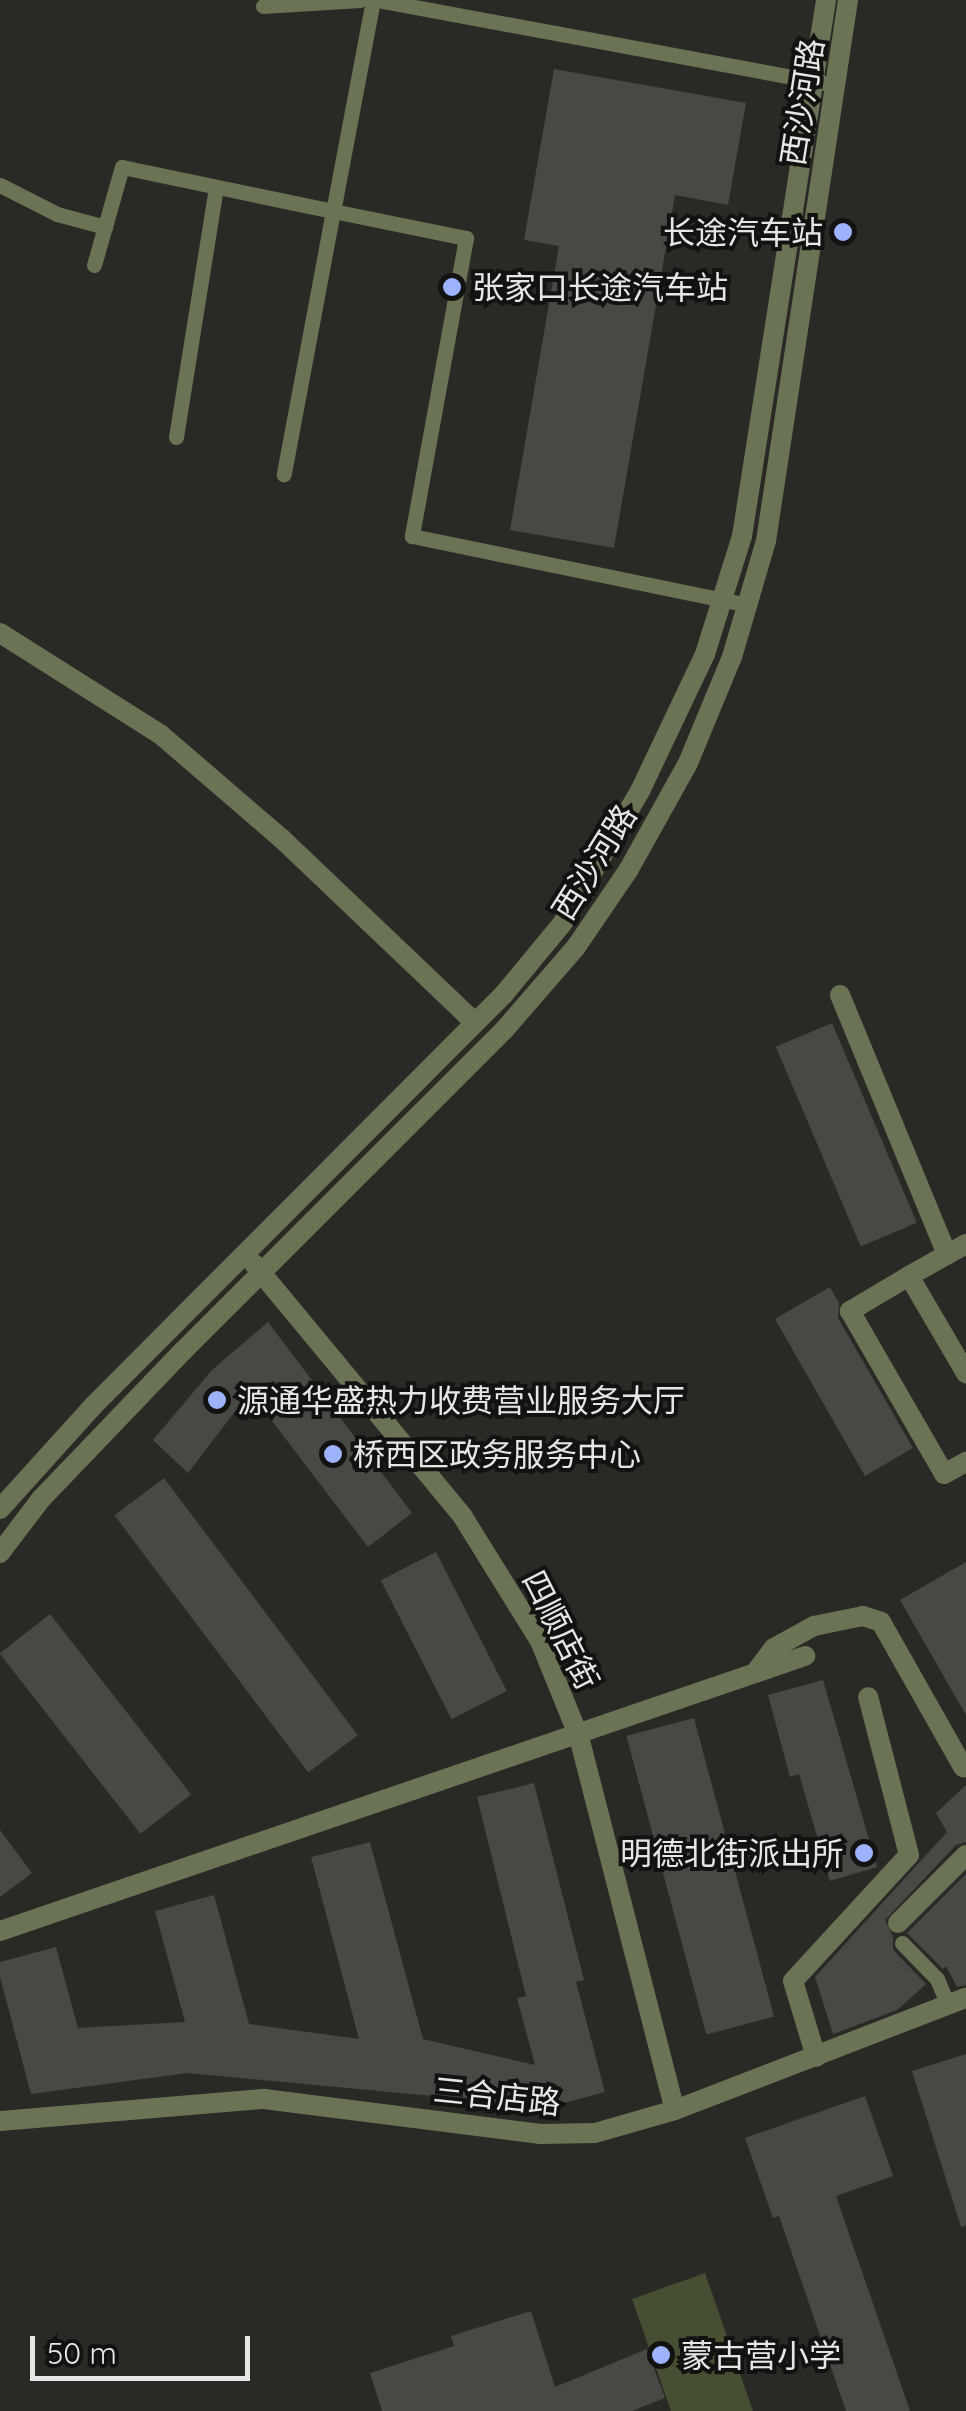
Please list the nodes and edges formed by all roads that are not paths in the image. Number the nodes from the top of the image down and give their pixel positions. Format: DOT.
graph roads {
  1 [pos="360,0"];
  2 [pos="375,0"];
  3 [pos="826,0"];
  4 [pos="848,0"];
  5 [pos="263,6"];
  6 [pos="813,81"];
  7 [pos="835,85"];
  8 [pos="0,184"];
  9 [pos="216,187"];
  10 [pos="334,211"];
  11 [pos="104,227"];
  12 [pos="94,264"];
  13 [pos="176,437"];
  14 [pos="284,474"];
  15 [pos="722,600"];
  16 [pos="747,605"];
  17 [pos="0,633"];
  18 [pos="840,995"];
  19 [pos="475,1024"];
  20 [pos="957,1250"];
  21 [pos="244,1254"];
  22 [pos="262,1271"];
  23 [pos="909,1276"];
  24 [pos="966,1373"];
  25 [pos="966,1462"];
  26 [pos="0,1509"];
  27 [pos="0,1553"];
  28 [pos="806,1656"];
  29 [pos="753,1675"];
  30 [pos="868,1697"];
  31 [pos="579,1736"];
  32 [pos="963,1767"];
  33 [pos="966,1855"];
  34 [pos="0,1931"];
  35 [pos="900,1933"];
  36 [pos="957,2001"];
  37 [pos="816,2057"];
  38 [pos="675,2110"];
  39 [pos="0,2121"];
  1 -- 5 [label="lane"];
  2 -- 6 [label="lane"];
  2 -- 10 [label="lane"];
  3 -- 6 [label="street, 西沙河路"];
  4 -- 7 [label="street, 西沙河路"];
  6 -- 7 [label="lane"];
  6 -- 15 [label="street, 西沙河路"];
  7 -- 16 [label="street, 西沙河路"];
  8 -- 11 [label="lane"];
  9 -- 10 [label="lane"];
  9 -- 11 [label="lane"];
  9 -- 13 [label="lane"];
  10 -- 14 [label="lane"];
  10 -- 15 [label="lane"];
  11 -- 12 [label="lane"];
  15 -- 16 [label="lane"];
  15 -- 19 [label="street, 西沙河路"];
  16 -- 22 [label="street, 西沙河路"];
  17 -- 19 [label="street"];
  18 -- 20 [label="street"];
  19 -- 21 [label="street, 西沙河路"];
  20 -- 23 [label="street"];
  21 -- 22 [label="street, 四顺店街"];
  21 -- 26 [label="street, 西沙河路"];
  22 -- 27 [label="street, 西沙河路"];
  22 -- 31 [label="street, 四顺店街"];
  23 -- 24 [label="street"];
  23 -- 25 [label="street"];
  28 -- 29 [label="street"];
  29 -- 31 [label="street"];
  29 -- 32 [label="street"];
  30 -- 37 [label="street"];
  31 -- 34 [label="street"];
  31 -- 38 [label="street, 四顺店街"];
  33 -- 35 [label="street"];
  35 -- 36 [label="lane"];
  36 -- 37 [label="street, 三合店路"];
  37 -- 38 [label="street, 三合店路"];
  38 -- 39 [label="street, 三合店路"];
}
